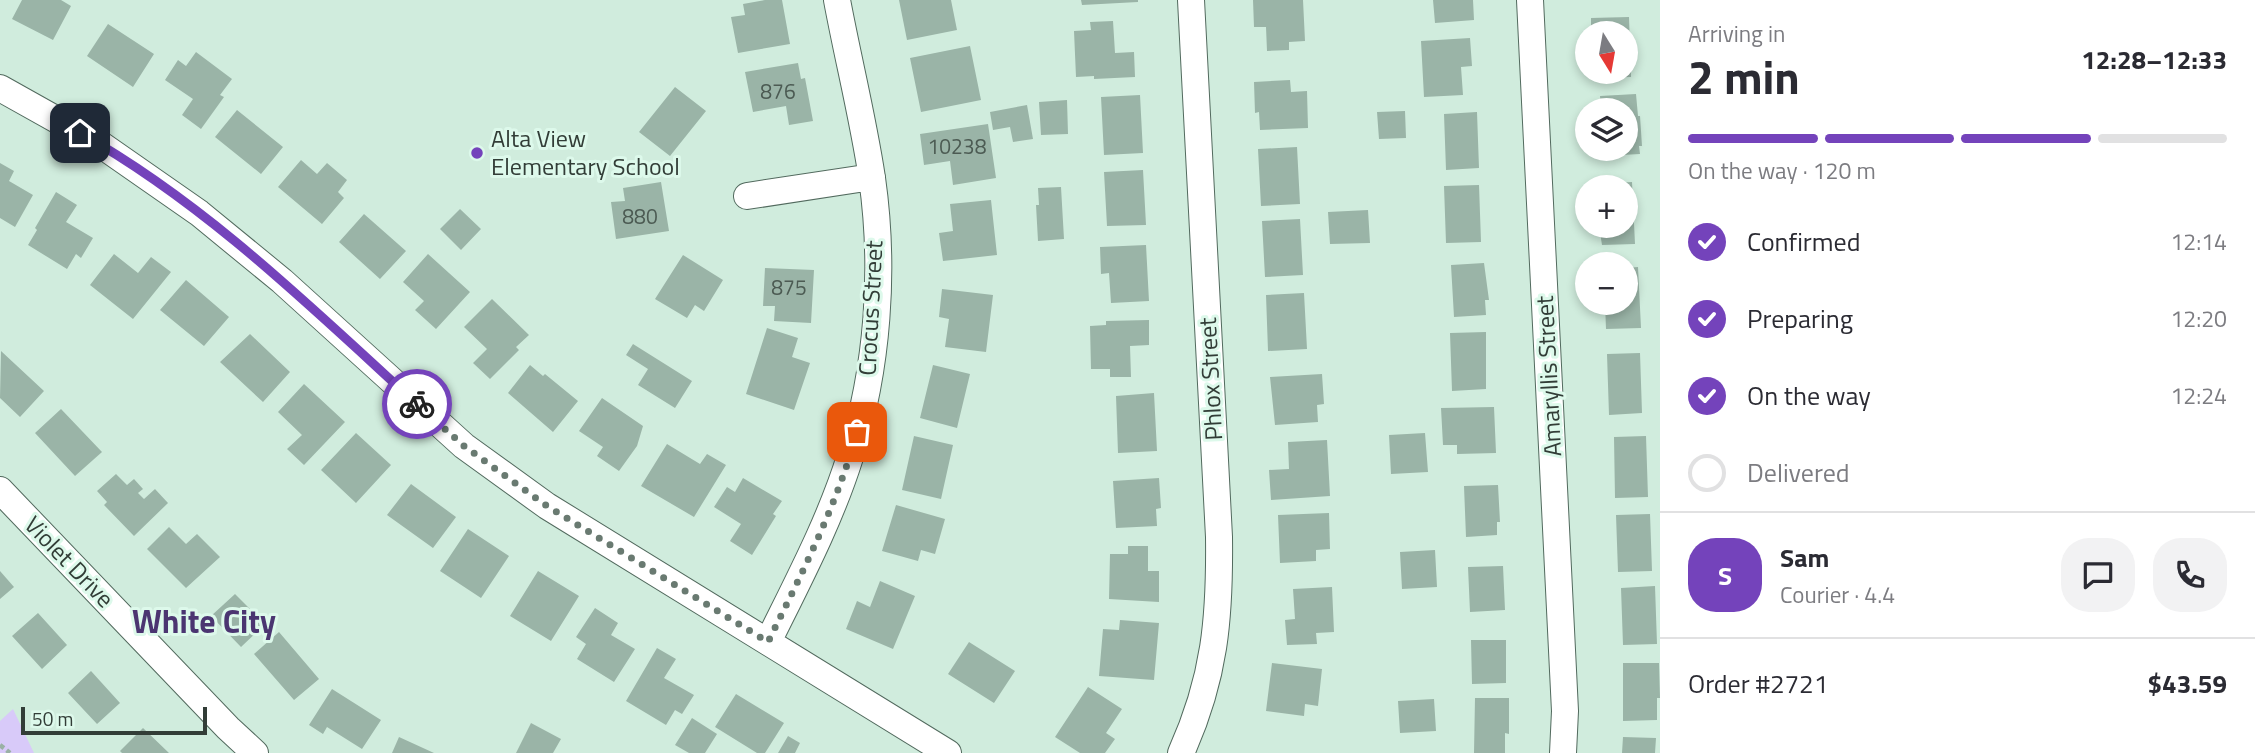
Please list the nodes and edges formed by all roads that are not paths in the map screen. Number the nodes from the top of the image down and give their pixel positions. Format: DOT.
graph roads {
  1 [pos="837,0"];
  2 [pos="1191,0"];
  3 [pos="1530,0"];
  4 [pos="0,88"];
  5 [pos="872,177"];
  6 [pos="747,196"];
  7 [pos="0,490"];
  8 [pos="768,642"];
  9 [pos="255,753"];
  10 [pos="948,753"];
  11 [pos="1181,753"];
  12 [pos="1563,753"];
  1 -- 5 [label="street, Crocus Street"];
  2 -- 11 [label="street, Phlox Street"];
  3 -- 12 [label="street, Amaryllis Street"];
  4 -- 8 [label="street"];
  5 -- 6 [label="street"];
  5 -- 8 [label="street, Crocus Street"];
  7 -- 9 [label="street, Violet Drive"];
  8 -- 10 [label="street"];
}
